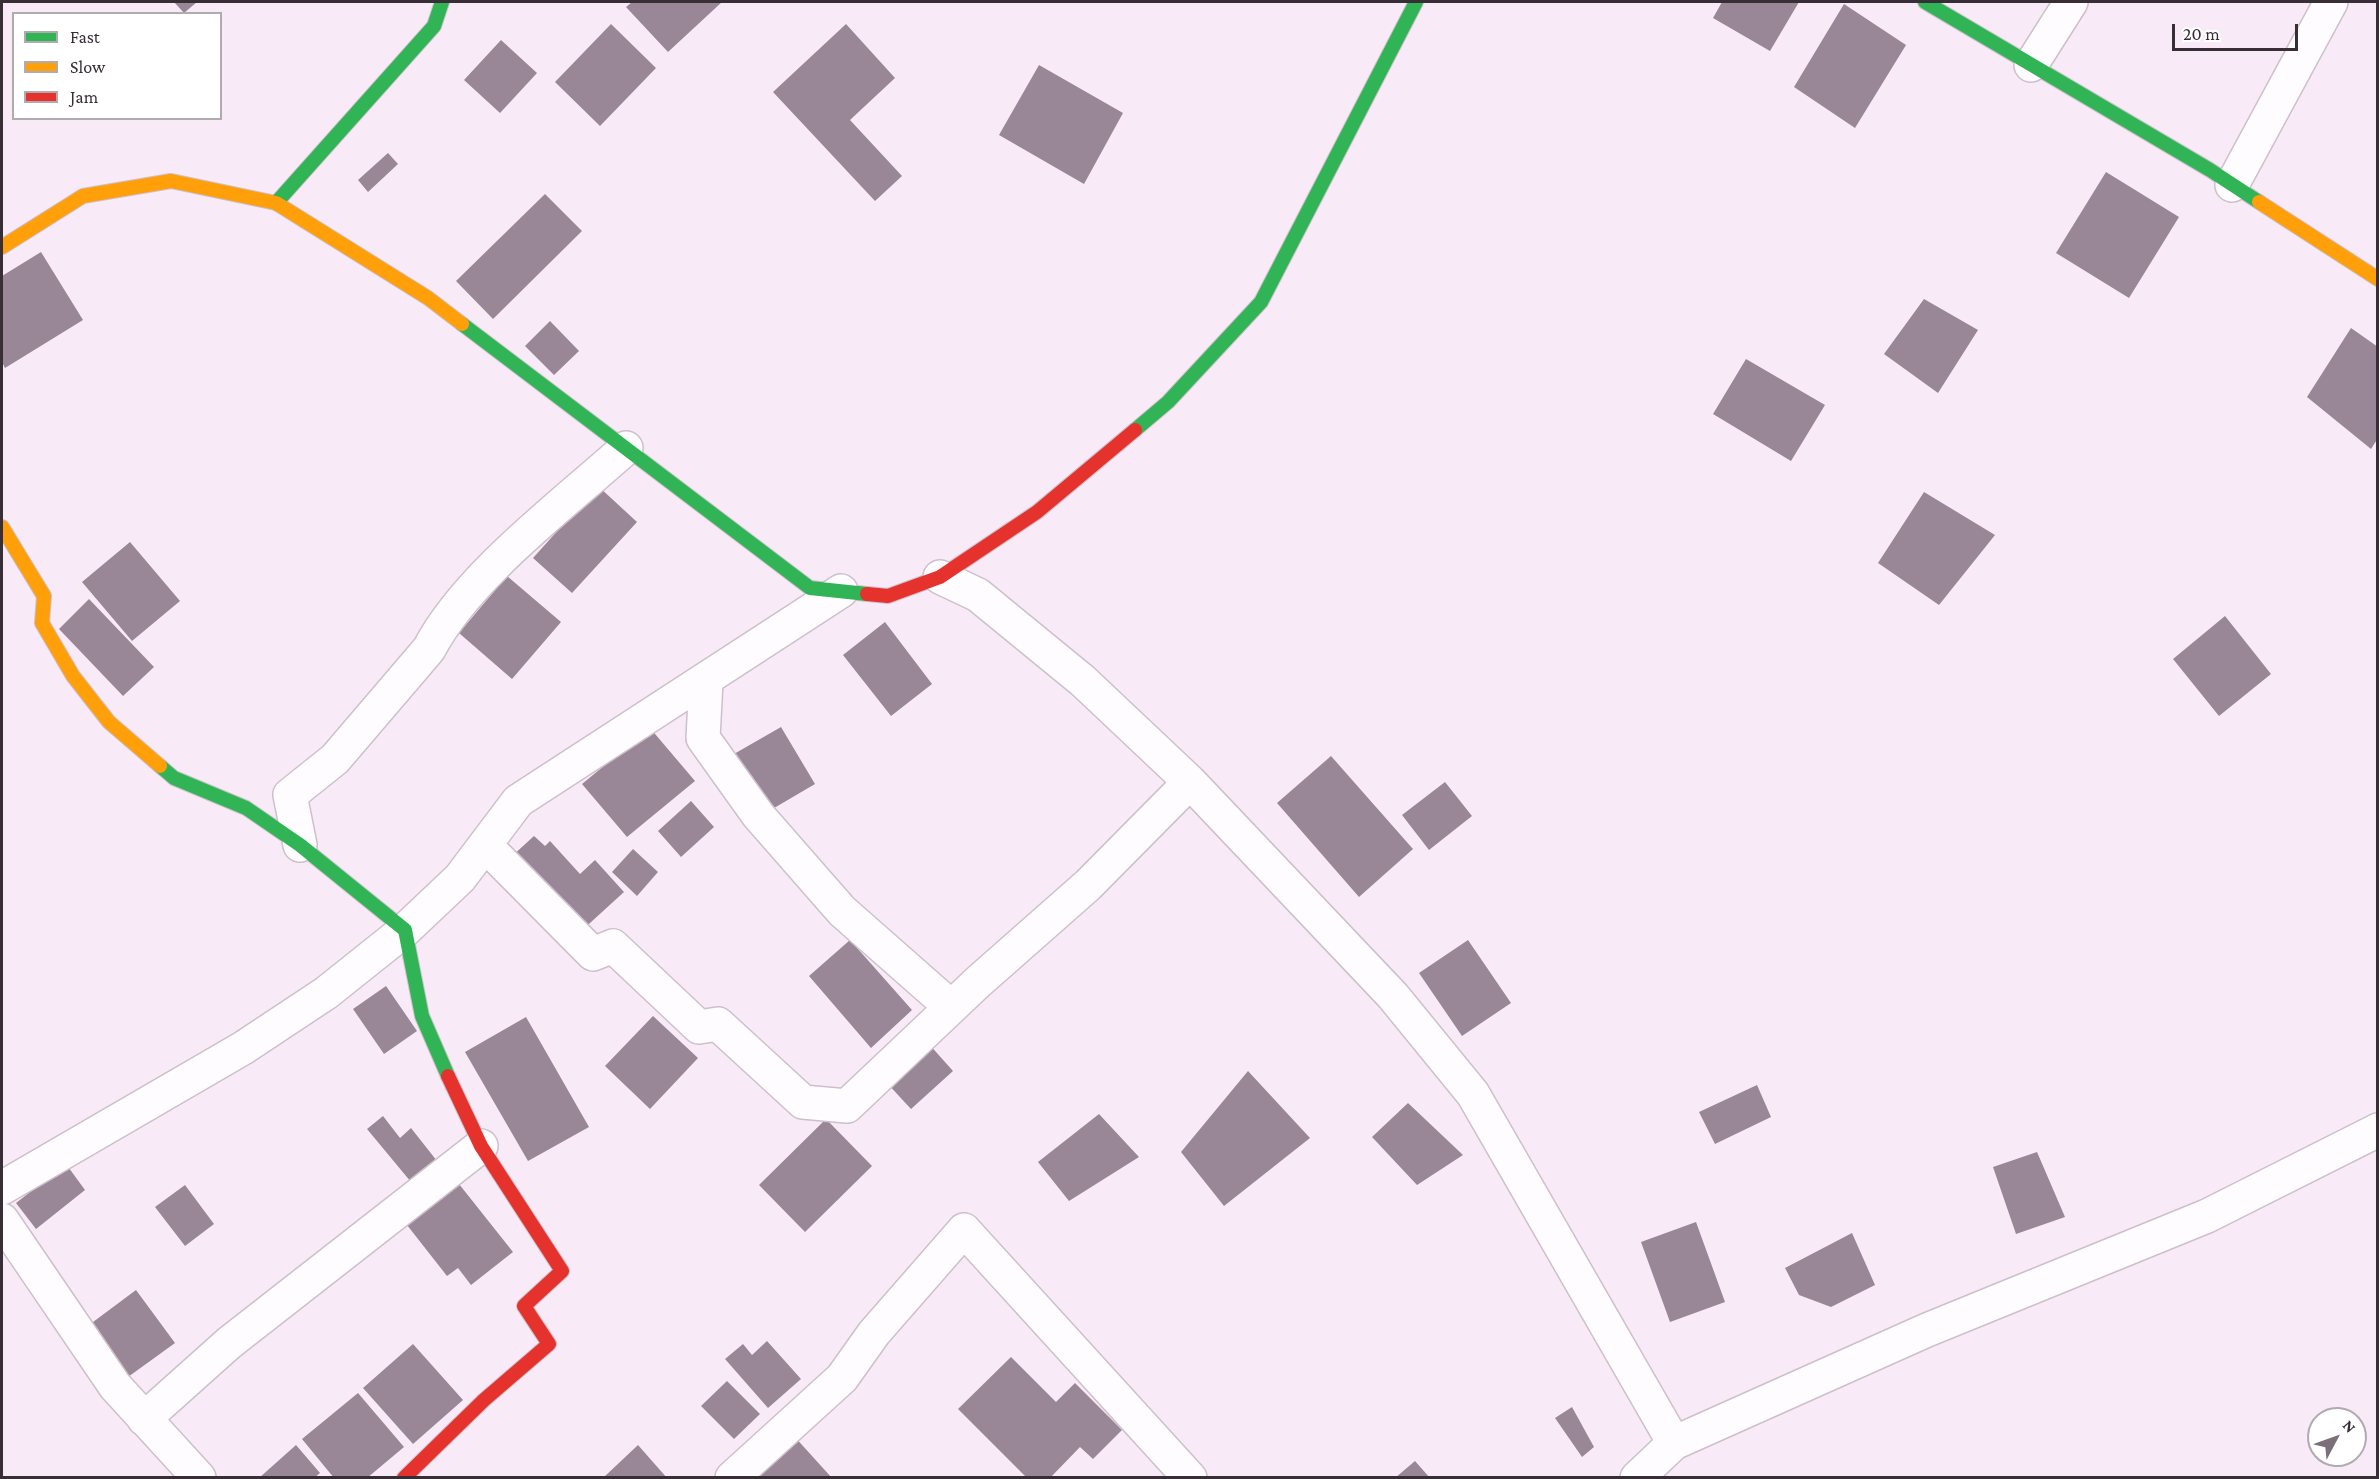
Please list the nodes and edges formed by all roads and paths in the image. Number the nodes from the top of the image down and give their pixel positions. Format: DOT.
graph roads {
  1 [pos="442,2"];
  2 [pos="1416,2"];
  3 [pos="2071,2"];
  4 [pos="2331,2"];
  5 [pos="1942,6"];
  6 [pos="2031,65"];
  7 [pos="2232,185"];
  8 [pos="276,203"];
  9 [pos="2,247"];
  10 [pos="2378,279"];
  11 [pos="626,448"];
  12 [pos="2,527"];
  13 [pos="940,577"];
  14 [pos="841,591"];
  15 [pos="706,681"];
  16 [pos="1190,782"];
  17 [pos="300,845"];
  18 [pos="485,845"];
  19 [pos="405,930"];
  20 [pos="951,1007"];
  21 [pos="2378,1130"];
  22 [pos="481,1146"];
  23 [pos="2,1188"];
  24 [pos="2,1220"];
  25 [pos="144,1419"];
  26 [pos="1674,1443"];
  27 [pos="199,1478"];
  28 [pos="404,1478"];
  29 [pos="732,1478"];
  30 [pos="1190,1478"];
  31 [pos="1637,1478"];
  1 -- 8 [label="main road"];
  2 -- 13 [label="main road"];
  3 -- 6 [label="street"];
  4 -- 7 [label="street"];
  5 -- 6 [label="main road"];
  6 -- 7 [label="main road"];
  7 -- 10 [label="main road"];
  8 -- 9 [label="main road"];
  8 -- 11 [label="main road"];
  11 -- 14 [label="main road"];
  11 -- 17 [label="street"];
  12 -- 17 [label="main road"];
  13 -- 14 [label="main road"];
  13 -- 16 [label="street"];
  14 -- 15 [label="street"];
  15 -- 18 [label="street"];
  15 -- 20 [label="street"];
  16 -- 20 [label="street"];
  16 -- 26 [label="street"];
  17 -- 19 [label="main road"];
  18 -- 19 [label="street"];
  18 -- 20 [label="street"];
  19 -- 22 [label="main road"];
  19 -- 23 [label="street"];
  21 -- 26 [label="street"];
  22 -- 25 [label="street"];
  22 -- 28 [label="main road"];
  24 -- 25 [label="street"];
  25 -- 27 [label="street"];
  26 -- 31 [label="street"];
  29 -- 30 [label="street"];
}
